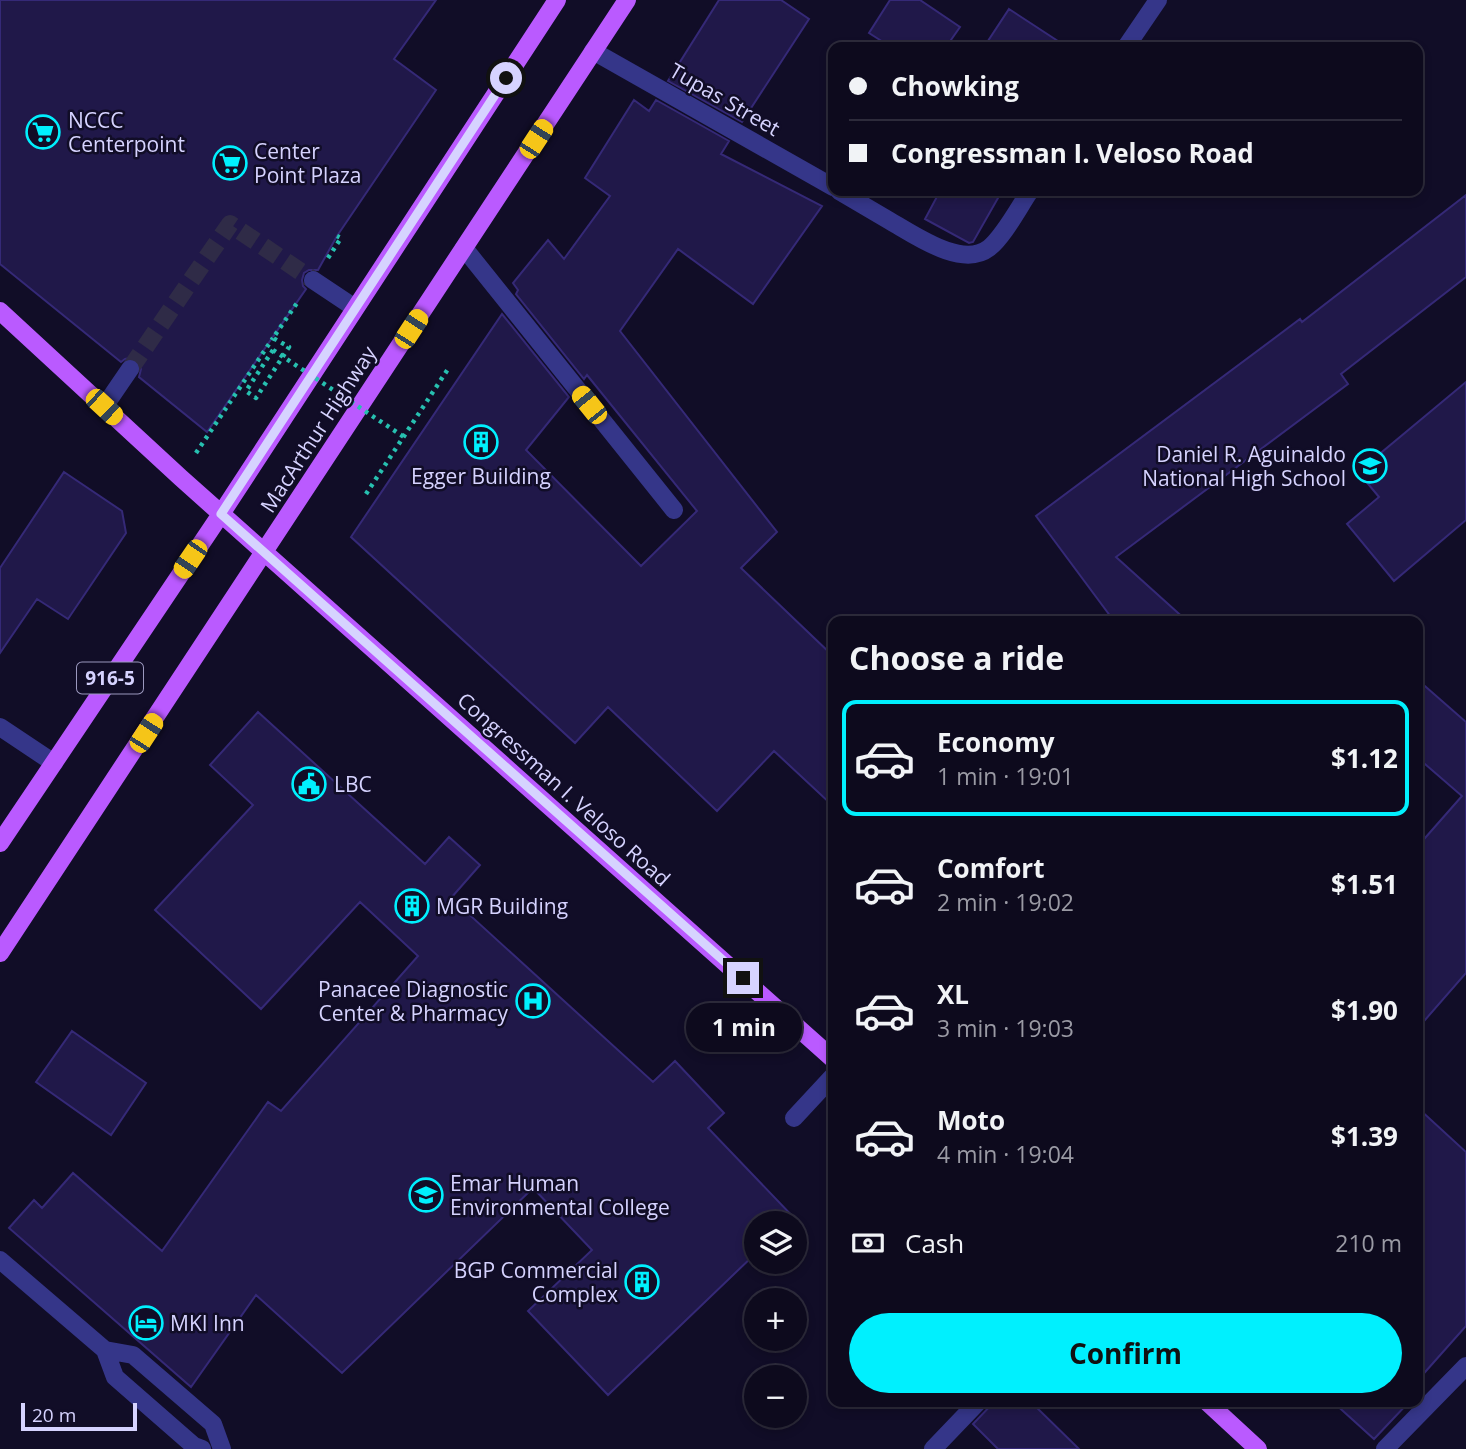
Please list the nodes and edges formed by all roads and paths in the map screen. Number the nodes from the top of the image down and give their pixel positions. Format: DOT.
graph roads {
  1 [pos="556,0"];
  2 [pos="627,0"];
  3 [pos="1158,0"];
  4 [pos="1129,42"];
  5 [pos="593,51"];
  6 [pos="828,184"];
  7 [pos="848,196"];
  8 [pos="1027,196"];
  9 [pos="464,248"];
  10 [pos="313,280"];
  11 [pos="355,308"];
  12 [pos="0,311"];
  13 [pos="273,338"];
  14 [pos="276,366"];
  15 [pos="130,369"];
  16 [pos="448,369"];
  17 [pos="104,407"];
  18 [pos="404,437"];
  19 [pos="181,478"];
  20 [pos="366,494"];
  21 [pos="674,510"];
  22 [pos="221,514"];
  23 [pos="264,553"];
  24 [pos="0,727"];
  25 [pos="54,763"];
  26 [pos="0,843"];
  27 [pos="0,953"];
  28 [pos="828,1055"];
  29 [pos="828,1081"];
  30 [pos="794,1118"];
  31 [pos="0,1260"];
  32 [pos="104,1350"];
  33 [pos="1466,1366"];
  34 [pos="973,1407"];
  35 [pos="1212,1407"];
  36 [pos="202,1449"];
  37 [pos="222,1449"];
  38 [pos="933,1449"];
  39 [pos="1258,1449"];
  40 [pos="1385,1449"];
  1 -- 11 [label="main road, MacArthur Highway / 916-5"];
  2 -- 5 [label="main road, MacArthur Highway / 916-5"];
  3 -- 4 [label="street"];
  5 -- 6 [label="street, Tupas Street"];
  5 -- 9 [label="main road, MacArthur Highway / 916-5"];
  7 -- 8 [label="street"];
  9 -- 21 [label="street"];
  9 -- 23 [label="main road, MacArthur Highway / 916-5"];
  10 -- 11 [label="street"];
  11 -- 22 [label="main road, MacArthur Highway / 916-5"];
  12 -- 17 [label="main road, Congressman I. Veloso Road"];
  13 -- 19 [label="path"];
  14 -- 18 [label="path, bridge"];
  15 -- 17 [label="street"];
  16 -- 18 [label="path"];
  17 -- 19 [label="main road, Congressman I. Veloso Road"];
  18 -- 20 [label="path"];
  19 -- 22 [label="main road, Congressman I. Veloso Road"];
  22 -- 23 [label="main road, Congressman I. Veloso Road"];
  22 -- 25 [label="main road, MacArthur Highway / 916-5"];
  23 -- 27 [label="main road, MacArthur Highway / 916-5"];
  23 -- 28 [label="main road, Congressman I. Veloso Road"];
  24 -- 25 [label="street"];
  25 -- 26 [label="main road, MacArthur Highway / 916-5"];
  29 -- 30 [label="street"];
  31 -- 32 [label="street"];
  32 -- 36 [label="street"];
  32 -- 37 [label="street"];
  33 -- 40 [label="street"];
  34 -- 38 [label="street"];
  35 -- 39 [label="main road"];
}
